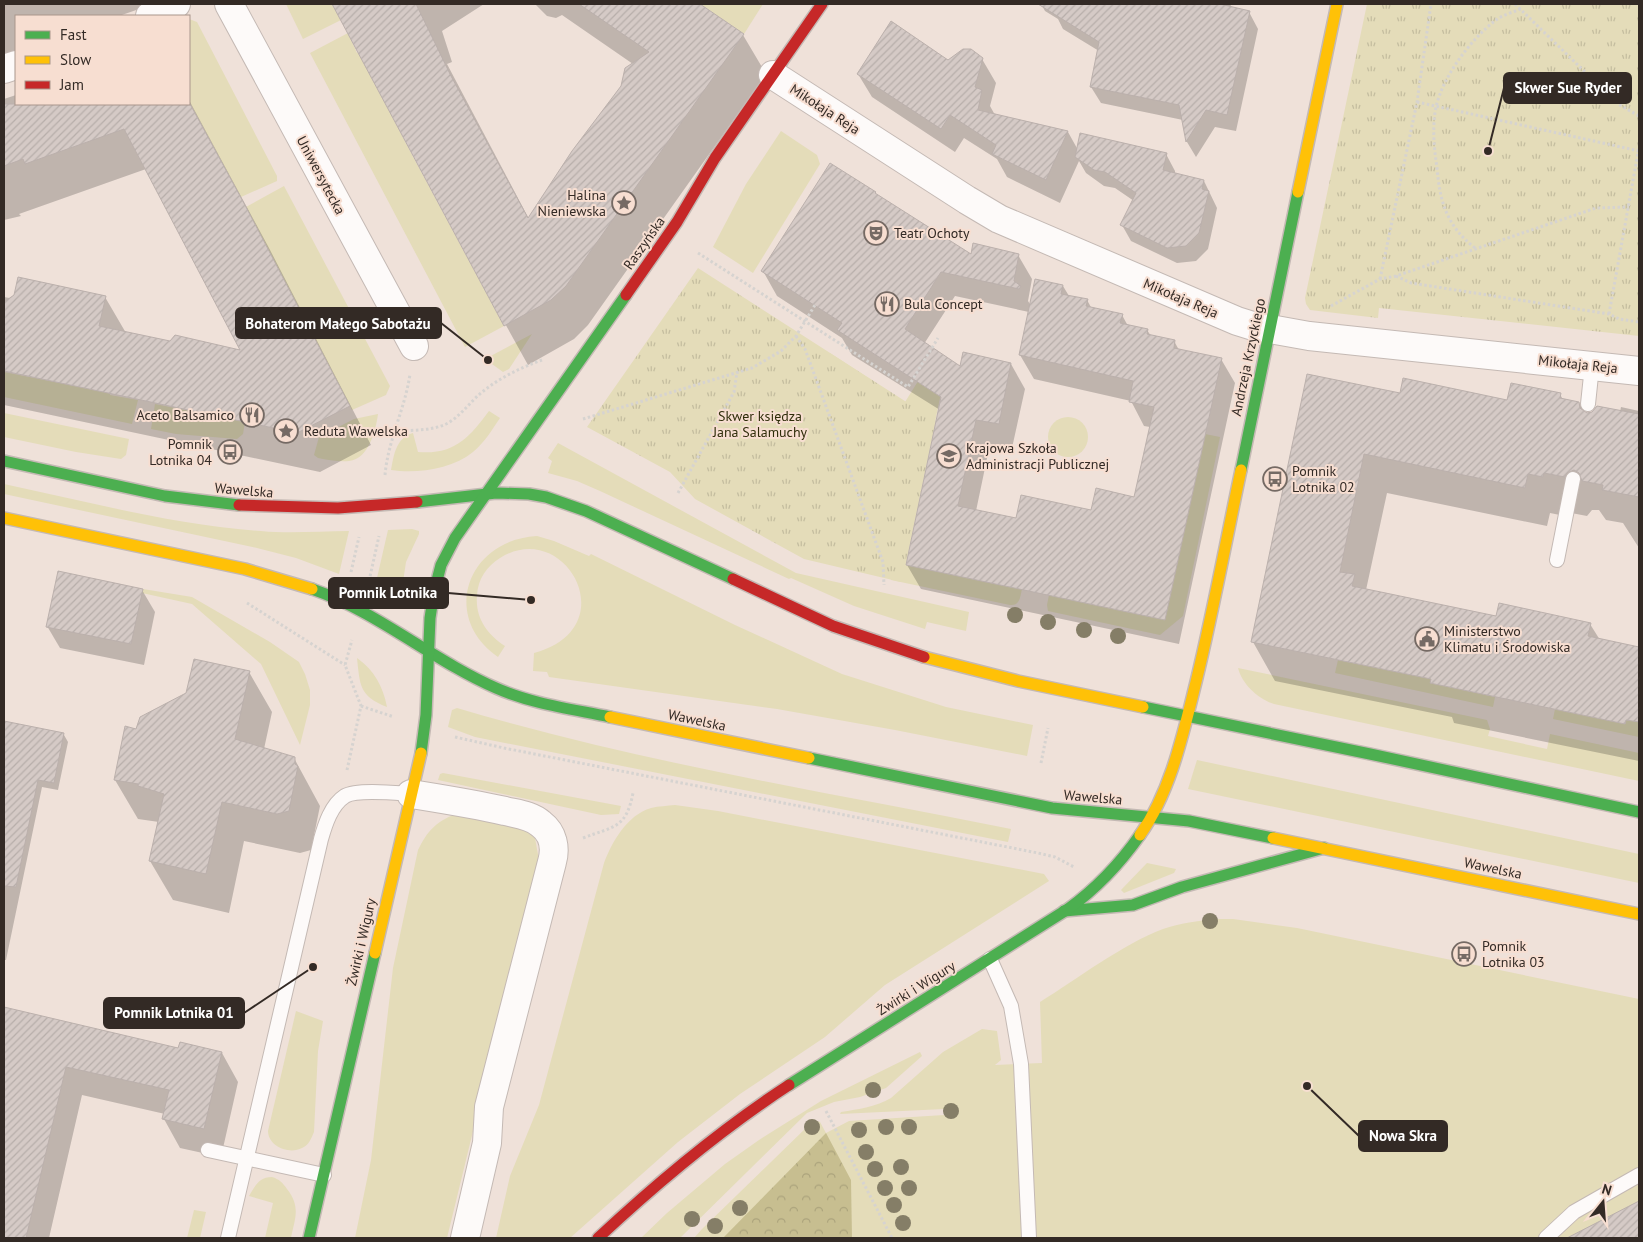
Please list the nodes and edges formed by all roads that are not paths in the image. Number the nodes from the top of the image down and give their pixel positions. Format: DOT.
graph roads {
  1 [pos="176,4"];
  2 [pos="229,4"];
  3 [pos="822,4"];
  4 [pos="1337,4"];
  5 [pos="152,15"];
  6 [pos="773,75"];
  7 [pos="1269,329"];
  8 [pos="414,346"];
  9 [pos="1592,366"];
  10 [pos="1639,371"];
  11 [pos="1588,404"];
  12 [pos="4,461"];
  13 [pos="1573,479"];
  14 [pos="485,495"];
  15 [pos="4,518"];
  16 [pos="1557,560"];
  17 [pos="428,652"];
  18 [pos="1188,716"];
  19 [pos="411,794"];
  20 [pos="1639,812"];
  21 [pos="1151,818"];
  22 [pos="1324,848"];
  23 [pos="1064,911"];
  24 [pos="1639,914"];
  25 [pos="990,959"];
  26 [pos="208,1150"];
  27 [pos="247,1158"];
  28 [pos="324,1175"];
  29 [pos="1639,1176"];
  30 [pos="228,1238"];
  31 [pos="309,1238"];
  32 [pos="465,1238"];
  33 [pos="598,1238"];
  34 [pos="1029,1238"];
  35 [pos="1546,1238"];
  1 -- 5 [label="street"];
  2 -- 8 [label="street, Uniwersytecka"];
  3 -- 6 [label="main road, Raszyńska"];
  4 -- 7 [label="main road, Andrzeja Krzyckiego"];
  6 -- 7 [label="street, Mikołaja Reja"];
  6 -- 14 [label="main road, Raszyńska"];
  7 -- 9 [label="street, Mikołaja Reja"];
  7 -- 18 [label="main road, Andrzeja Krzyckiego"];
  9 -- 10 [label="street, Mikołaja Reja"];
  9 -- 11 [label="lane"];
  12 -- 14 [label="main road, Wawelska"];
  13 -- 16 [label="lane"];
  14 -- 17 [label="main road, Raszyńska"];
  14 -- 18 [label="main road, Wawelska"];
  15 -- 17 [label="main road"];
  17 -- 19 [label="main road, Żwirki i Wigury"];
  17 -- 21 [label="main road, Wawelska"];
  18 -- 20 [label="main road"];
  18 -- 21 [label="main road, Żwirki i Wigury"];
  19 -- 27 [label="lane"];
  19 -- 28 [label="main road, Żwirki i Wigury"];
  19 -- 32 [label="street"];
  21 -- 22 [label="main road, Wawelska"];
  21 -- 23 [label="main road, Żwirki i Wigury"];
  22 -- 23 [label="main road"];
  22 -- 24 [label="main road, Wawelska"];
  23 -- 25 [label="main road, Żwirki i Wigury"];
  25 -- 33 [label="main road, Żwirki i Wigury"];
  25 -- 34 [label="lane"];
  26 -- 27 [label="lane"];
  27 -- 28 [label="lane"];
  27 -- 30 [label="lane"];
  28 -- 31 [label="main road, Żwirki i Wigury"];
  29 -- 35 [label="lane"];
}
